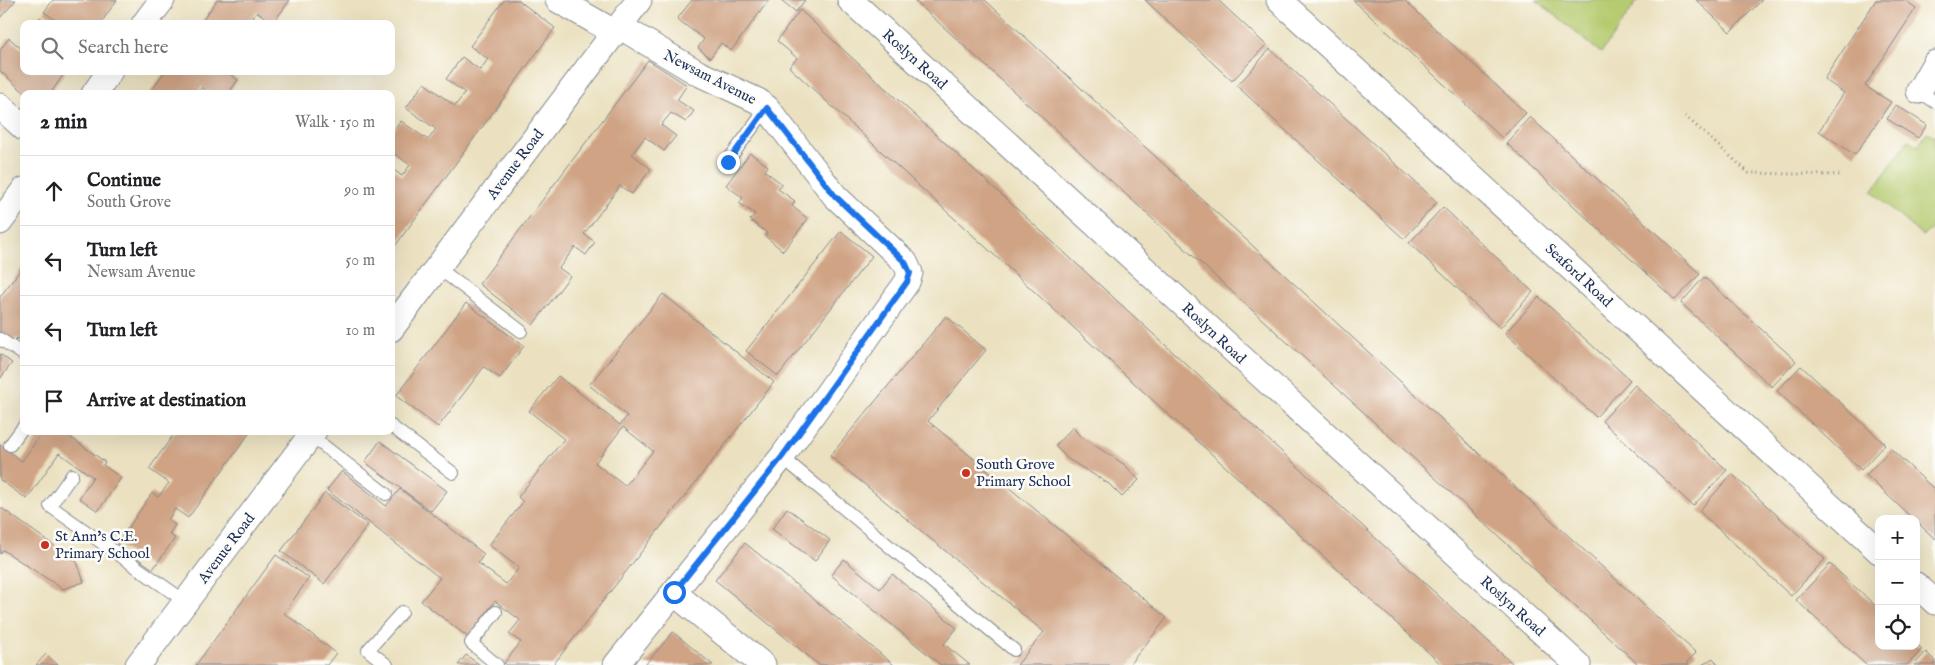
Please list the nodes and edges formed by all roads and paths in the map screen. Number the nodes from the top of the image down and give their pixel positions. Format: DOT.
graph roads {
  1 [pos="162,0"];
  2 [pos="558,0"];
  3 [pos="639,0"];
  4 [pos="850,0"];
  5 [pos="1279,0"];
  6 [pos="147,20"];
  7 [pos="617,29"];
  8 [pos="1935,63"];
  9 [pos="107,75"];
  10 [pos="97,90"];
  11 [pos="1927,97"];
  12 [pos="0,106"];
  13 [pos="767,108"];
  14 [pos="1685,116"];
  15 [pos="20,124"];
  16 [pos="728,162"];
  17 [pos="1840,175"];
  18 [pos="20,195"];
  19 [pos="0,222"];
  20 [pos="437,267"];
  21 [pos="395,324"];
  22 [pos="521,331"];
  23 [pos="0,339"];
  24 [pos="20,352"];
  25 [pos="395,429"];
  26 [pos="20,432"];
  27 [pos="311,435"];
  28 [pos="313,435"];
  29 [pos="10,446"];
  30 [pos="782,457"];
  31 [pos="453,473"];
  32 [pos="72,475"];
  33 [pos="386,494"];
  34 [pos="1875,547"];
  35 [pos="1920,589"];
  36 [pos="674,592"];
  37 [pos="186,602"];
  38 [pos="1935,602"];
  39 [pos="402,612"];
  40 [pos="496,612"];
  41 [pos="1014,650"];
  42 [pos="138,665"];
  43 [pos="387,665"];
  44 [pos="497,665"];
  45 [pos="616,665"];
  46 [pos="763,665"];
  47 [pos="1578,665"];
  1 -- 6 [label="street"];
  2 -- 7 [label="street, Newsam Avenue"];
  3 -- 7 [label="street, Avenue Road"];
  4 -- 47 [label="street, Roslyn Road"];
  5 -- 34 [label="street, Seaford Road"];
  7 -- 13 [label="street, Newsam Avenue"];
  7 -- 20 [label="street, Avenue Road"];
  8 -- 11 [label="street"];
  9 -- 10 [label="street"];
  12 -- 15 [label="street"];
  13 -- 16 [label="lane"];
  13 -- 30 [label="street, Newsam Avenue"];
  14 -- 17 [label="path"];
  18 -- 19 [label="street"];
  20 -- 21 [label="street, Avenue Road"];
  20 -- 22 [label="lane"];
  23 -- 24 [label="lane"];
  25 -- 31 [label="lane"];
  26 -- 29 [label="lane"];
  27 -- 37 [label="street, Avenue Road"];
  28 -- 33 [label="lane"];
  30 -- 36 [label="street"];
  30 -- 41 [label="lane"];
  32 -- 37 [label="lane"];
  35 -- 38 [label="street"];
  36 -- 45 [label="street"];
  36 -- 46 [label="street"];
  37 -- 42 [label="street, Avenue Road"];
  39 -- 43 [label="lane"];
  40 -- 44 [label="lane"];
}
